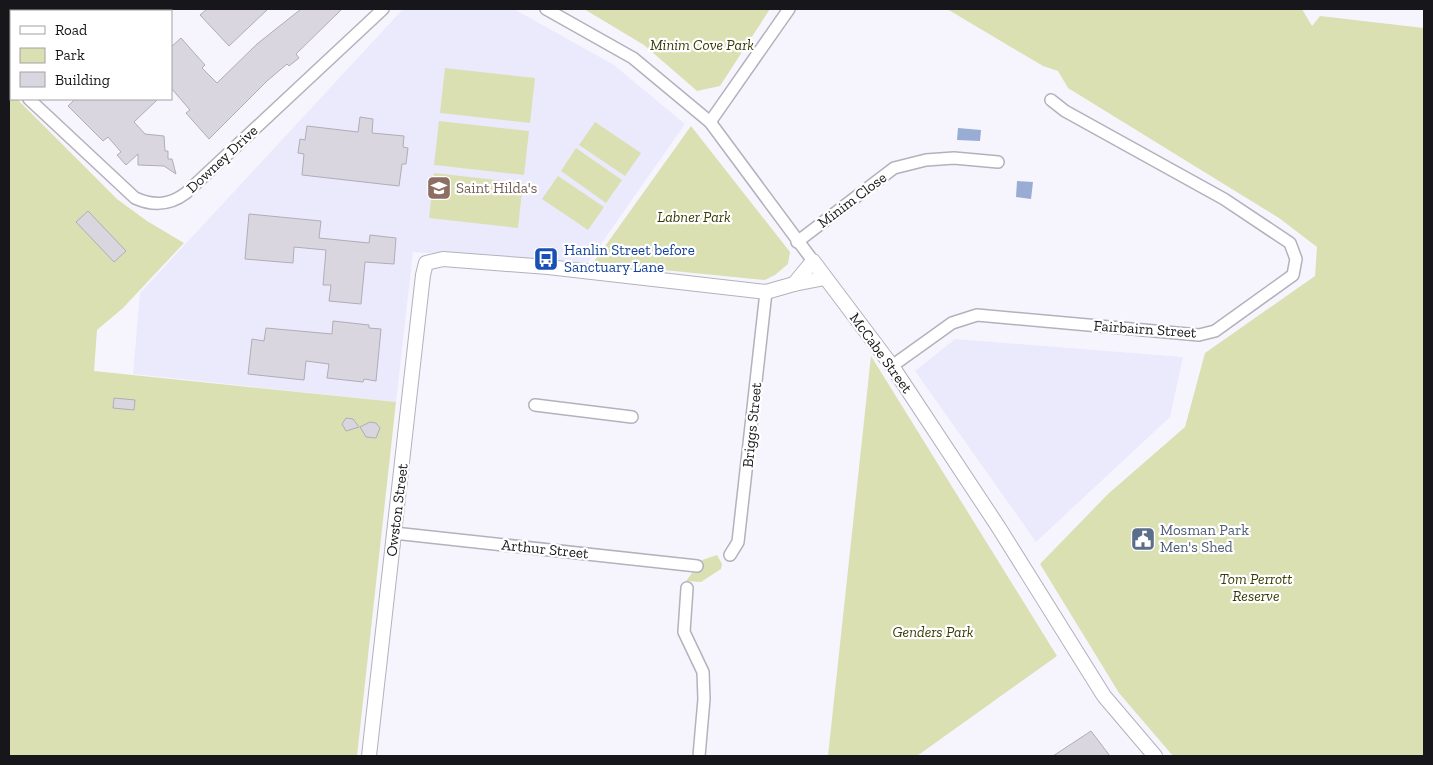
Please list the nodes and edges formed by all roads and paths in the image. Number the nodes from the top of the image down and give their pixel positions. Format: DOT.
graph roads {
  1 [pos="383,9"];
  2 [pos="546,9"];
  3 [pos="788,9"];
  4 [pos="30,100"];
  5 [pos="1051,100"];
  6 [pos="710,122"];
  7 [pos="998,162"];
  8 [pos="798,242"];
  9 [pos="813,262"];
  10 [pos="826,278"];
  11 [pos="794,284"];
  12 [pos="766,292"];
  13 [pos="892,366"];
  14 [pos="535,405"];
  15 [pos="632,417"];
  16 [pos="394,533"];
  17 [pos="730,555"];
  18 [pos="697,566"];
  19 [pos="687,588"];
  20 [pos="369,756"];
  21 [pos="699,756"];
  22 [pos="1155,756"];
  1 -- 4 [label="street, Downey Drive"];
  2 -- 6 [label="street, McCabe Street"];
  3 -- 6 [label="street"];
  5 -- 13 [label="street, Fairbairn Street"];
  6 -- 8 [label="street, McCabe Street"];
  7 -- 8 [label="street, Minim Close"];
  8 -- 9 [label="street, McCabe Street"];
  9 -- 10 [label="street, McCabe Street"];
  9 -- 11 [label="street"];
  10 -- 11 [label="street"];
  10 -- 13 [label="street, McCabe Street"];
  11 -- 12 [label="street"];
  12 -- 16 [label="street, Owston Street"];
  12 -- 17 [label="street, Briggs Street"];
  13 -- 22 [label="street, McCabe Street"];
  14 -- 15 [label="street"];
  16 -- 18 [label="street, Arthur Street"];
  16 -- 20 [label="street, Owston Street"];
  19 -- 21 [label="street"];
}
